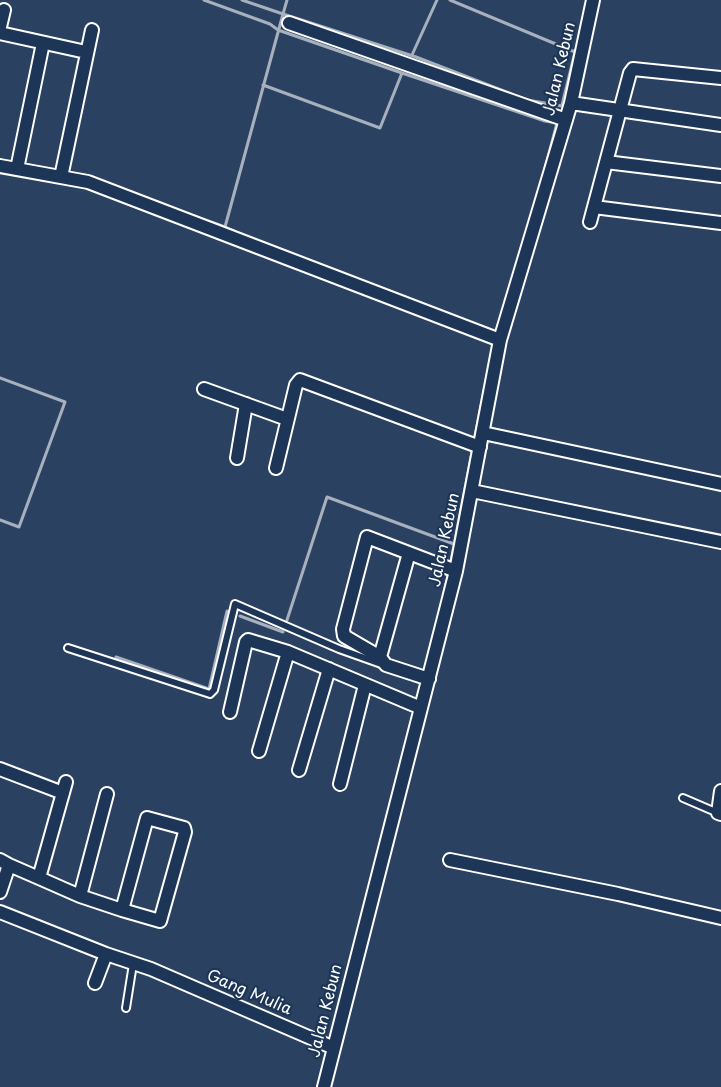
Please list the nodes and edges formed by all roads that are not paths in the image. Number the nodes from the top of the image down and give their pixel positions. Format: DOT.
graph roads {
  1 [pos="593,0"];
  2 [pos="4,10"];
  3 [pos="289,23"];
  4 [pos="0,27"];
  5 [pos="92,30"];
  6 [pos="0,33"];
  7 [pos="43,43"];
  8 [pos="86,51"];
  9 [pos="721,78"];
  10 [pos="571,103"];
  11 [pos="620,111"];
  12 [pos="566,120"];
  13 [pos="721,125"];
  14 [pos="606,162"];
  15 [pos="0,165"];
  16 [pos="17,169"];
  17 [pos="721,176"];
  18 [pos="61,177"];
  19 [pos="594,207"];
  20 [pos="590,222"];
  21 [pos="721,224"];
  22 [pos="500,340"];
  23 [pos="204,389"];
  24 [pos="246,404"];
  25 [pos="287,419"];
  26 [pos="483,433"];
  27 [pos="480,447"];
  28 [pos="237,458"];
  29 [pos="276,468"];
  30 [pos="721,484"];
  31 [pos="472,491"];
  32 [pos="721,542"];
  33 [pos="409,553"];
  34 [pos="456,571"];
  35 [pos="68,648"];
  36 [pos="288,652"];
  37 [pos="383,661"];
  38 [pos="329,669"];
  39 [pos="429,679"];
  40 [pos="365,685"];
  41 [pos="421,708"];
  42 [pos="230,712"];
  43 [pos="259,751"];
  44 [pos="0,769"];
  45 [pos="299,770"];
  46 [pos="340,784"];
  47 [pos="721,792"];
  48 [pos="107,794"];
  49 [pos="683,798"];
  50 [pos="720,814"];
  51 [pos="450,861"];
  52 [pos="4,862"];
  53 [pos="39,878"];
  54 [pos="0,892"];
  55 [pos="80,896"];
  56 [pos="122,910"];
  57 [pos="0,912"];
  58 [pos="721,918"];
  59 [pos="106,954"];
  60 [pos="134,963"];
  61 [pos="95,983"];
  62 [pos="126,1008"];
  63 [pos="334,1048"];
  64 [pos="324,1087"];
  1 -- 10 [label="street, Jalan Kebun"];
  2 -- 4 [label="street"];
  3 -- 12 [label="street"];
  5 -- 8 [label="street"];
  6 -- 7 [label="street"];
  7 -- 8 [label="street"];
  7 -- 16 [label="street"];
  8 -- 18 [label="street"];
  9 -- 11 [label="street"];
  10 -- 11 [label="street"];
  10 -- 12 [label="street, Jalan Kebun"];
  11 -- 13 [label="street"];
  11 -- 14 [label="street"];
  12 -- 22 [label="street, Jalan Kebun"];
  14 -- 17 [label="street"];
  14 -- 19 [label="street"];
  15 -- 16 [label="street"];
  16 -- 18 [label="street"];
  18 -- 22 [label="street"];
  19 -- 20 [label="street"];
  19 -- 21 [label="street"];
  22 -- 26 [label="street, Jalan Kebun"];
  23 -- 24 [label="street"];
  24 -- 25 [label="street"];
  24 -- 28 [label="street"];
  25 -- 27 [label="street"];
  25 -- 29 [label="street"];
  26 -- 27 [label="street, Jalan Kebun"];
  26 -- 30 [label="street"];
  27 -- 31 [label="street, Jalan Kebun"];
  31 -- 32 [label="street"];
  31 -- 34 [label="street, Jalan Kebun"];
  33 -- 34 [label="street"];
  33 -- 37 [label="street"];
  33 -- 37 [label="street"];
  34 -- 39 [label="street, Jalan Kebun"];
  35 -- 37 [label="lane"];
  36 -- 38 [label="street"];
  36 -- 42 [label="street"];
  36 -- 43 [label="street"];
  37 -- 39 [label="street"];
  38 -- 40 [label="street"];
  38 -- 45 [label="street"];
  39 -- 41 [label="street, Jalan Kebun"];
  40 -- 41 [label="street"];
  40 -- 46 [label="street"];
  41 -- 63 [label="street, Jalan Kebun"];
  44 -- 53 [label="street"];
  47 -- 50 [label="street"];
  48 -- 55 [label="street"];
  49 -- 50 [label="lane"];
  51 -- 58 [label="street"];
  52 -- 53 [label="street"];
  52 -- 54 [label="street"];
  53 -- 55 [label="street"];
  55 -- 56 [label="street"];
  56 -- 56 [label="street"];
  57 -- 59 [label="street, Gang Mulia"];
  59 -- 60 [label="street, Gang Mulia"];
  59 -- 61 [label="street"];
  60 -- 62 [label="lane"];
  60 -- 63 [label="street, Gang Mulia"];
  63 -- 64 [label="street, Jalan Kebun"];
}
